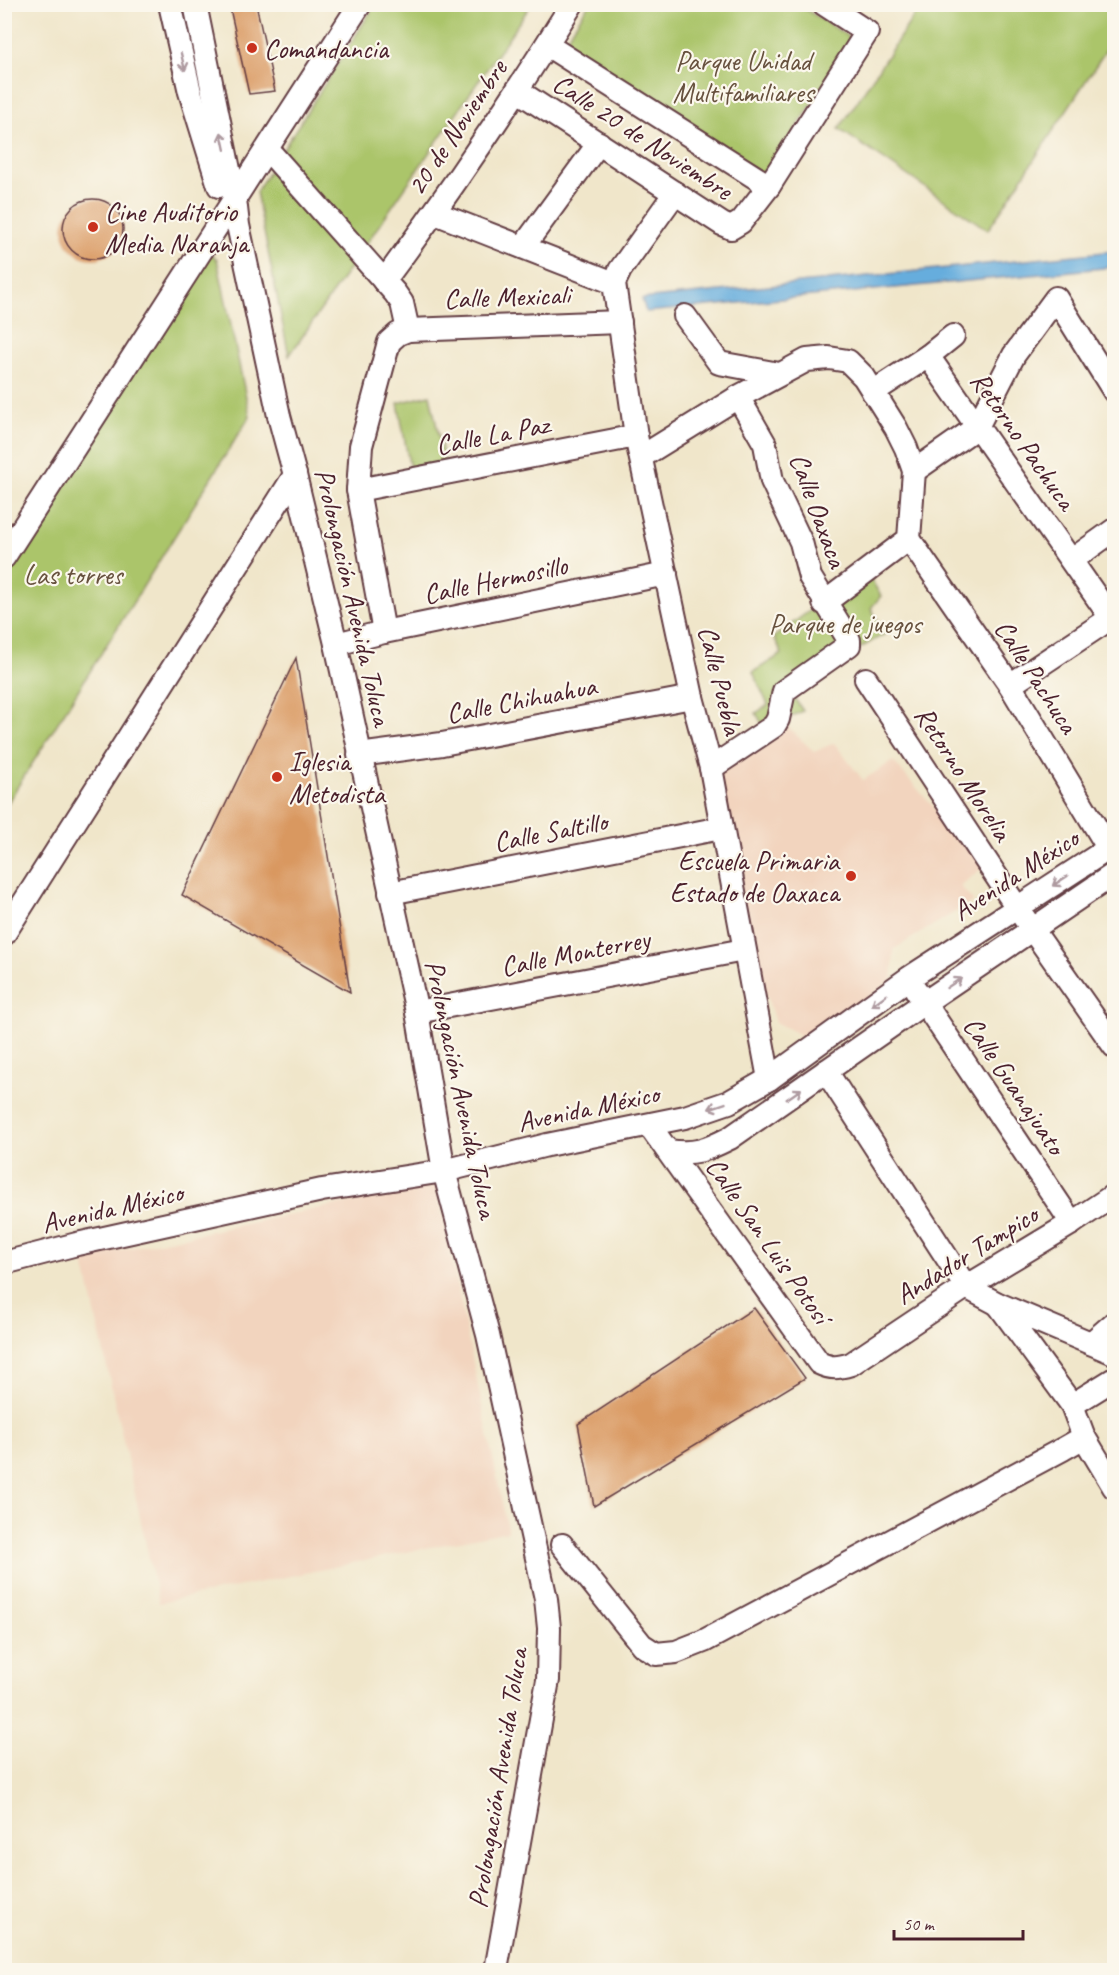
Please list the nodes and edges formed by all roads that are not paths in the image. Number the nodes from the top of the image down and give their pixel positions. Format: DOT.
graph roads {
  1 [pos="170,4"];
  2 [pos="195,4"];
  3 [pos="360,4"];
  4 [pos="572,4"];
  5 [pos="824,4"];
  6 [pos="547,45"];
  7 [pos="212,87"];
  8 [pos="518,91"];
  9 [pos="190,92"];
  10 [pos="599,143"];
  11 [pos="267,150"];
  12 [pos="769,186"];
  13 [pos="675,193"];
  14 [pos="233,211"];
  15 [pos="435,213"];
  16 [pos="523,247"];
  17 [pos="384,281"];
  18 [pos="617,302"];
  19 [pos="685,316"];
  20 [pos="404,322"];
  21 [pos="953,336"];
  22 [pos="928,356"];
  23 [pos="779,374"];
  24 [pos="1114,391"];
  25 [pos="873,392"];
  26 [pos="738,397"];
  27 [pos="977,428"];
  28 [pos="639,446"];
  29 [pos="914,471"];
  30 [pos="295,475"];
  31 [pos="358,490"];
  32 [pos="1114,530"];
  33 [pos="909,539"];
  34 [pos="4,557"];
  35 [pos="1072,560"];
  36 [pos="666,574"];
  37 [pos="824,603"];
  38 [pos="1113,620"];
  39 [pos="384,632"];
  40 [pos="336,644"];
  41 [pos="866,679"];
  42 [pos="1010,685"];
  43 [pos="692,697"];
  44 [pos="359,755"];
  45 [pos="711,768"];
  46 [pos="722,828"];
  47 [pos="1112,847"];
  48 [pos="1114,874"];
  49 [pos="390,894"];
  50 [pos="1018,909"];
  51 [pos="1034,930"];
  52 [pos="4,934"];
  53 [pos="744,950"];
  54 [pos="909,978"];
  55 [pos="924,1003"];
  56 [pos="417,1012"];
  57 [pos="1114,1046"];
  58 [pos="826,1071"];
  59 [pos="768,1079"];
  60 [pos="649,1125"];
  61 [pos="669,1151"];
  62 [pos="444,1171"];
  63 [pos="1114,1195"];
  64 [pos="1072,1223"];
  65 [pos="4,1263"];
  66 [pos="966,1287"];
  67 [pos="998,1304"];
  68 [pos="1114,1323"];
  69 [pos="1091,1343"];
  70 [pos="1114,1353"];
  71 [pos="851,1364"];
  72 [pos="1114,1378"];
  73 [pos="1072,1405"];
  74 [pos="1097,1446"];
  75 [pos="1114,1486"];
  76 [pos="562,1545"];
  77 [pos="496,1971"];
  1 -- 9 [label="street, one-way"];
  2 -- 7 [label="street"];
  3 -- 11 [label="street"];
  4 -- 6 [label="street, 20 de Noviembre"];
  5 -- 12 [label="street"];
  6 -- 8 [label="street, 20 de Noviembre"];
  6 -- 12 [label="street"];
  7 -- 9 [label="street"];
  14 -- 7 [label="street, one-way"];
  8 -- 10 [label="street, Calle 20 de Noviembre"];
  8 -- 15 [label="street, 20 de Noviembre"];
  9 -- 14 [label="street"];
  10 -- 13 [label="street, Calle 20 de Noviembre"];
  10 -- 16 [label="street"];
  11 -- 14 [label="street"];
  11 -- 17 [label="street"];
  12 -- 13 [label="street, Calle 20 de Noviembre"];
  13 -- 18 [label="street"];
  14 -- 30 [label="street, Prolongación Avenida Toluca"];
  14 -- 34 [label="street"];
  15 -- 16 [label="street"];
  15 -- 17 [label="street, 20 de Noviembre"];
  16 -- 18 [label="street"];
  17 -- 20 [label="street"];
  18 -- 20 [label="street, Calle Mexicali"];
  18 -- 28 [label="street, Calle Puebla"];
  19 -- 23 [label="street"];
  20 -- 31 [label="street, Prolongación Avenida Toluca"];
  21 -- 22 [label="street"];
  22 -- 25 [label="street"];
  22 -- 27 [label="street, Retorno Pachuca"];
  23 -- 25 [label="street"];
  23 -- 26 [label="street"];
  24 -- 27 [label="street"];
  25 -- 29 [label="street"];
  26 -- 28 [label="street"];
  26 -- 37 [label="street, Calle Oaxaca"];
  27 -- 29 [label="street"];
  27 -- 35 [label="street, Retorno Pachuca"];
  28 -- 31 [label="street, Calle La Paz"];
  28 -- 36 [label="street, Calle Puebla"];
  29 -- 33 [label="street"];
  30 -- 40 [label="street, Prolongación Avenida Toluca"];
  30 -- 52 [label="street"];
  31 -- 39 [label="street, Prolongación Avenida Toluca"];
  32 -- 35 [label="street"];
  33 -- 37 [label="street"];
  33 -- 42 [label="street, Calle Pachuca"];
  35 -- 38 [label="street, Retorno Pachuca"];
  36 -- 39 [label="street, Calle Hermosillo"];
  36 -- 43 [label="street, Calle Puebla"];
  37 -- 45 [label="street, Calle Oaxaca"];
  38 -- 42 [label="street, Retorno Pachuca"];
  39 -- 40 [label="street, Calle Hermosillo"];
  40 -- 44 [label="street, Prolongación Avenida Toluca"];
  41 -- 50 [label="street, Retorno Morelia"];
  42 -- 47 [label="street, Calle Pachuca"];
  43 -- 44 [label="street, Calle Chihuahua"];
  43 -- 45 [label="street, Calle Puebla"];
  44 -- 49 [label="street, Prolongación Avenida Toluca"];
  45 -- 46 [label="street, Calle Puebla"];
  46 -- 49 [label="street, Calle Saltillo"];
  46 -- 53 [label="street, Calle Puebla"];
  47 -- 50 [label="street, Avenida México, one-way"];
  48 -- 51 [label="street, Avenida México"];
  49 -- 56 [label="street, Prolongación Avenida Toluca"];
  50 -- 51 [label="street, Retorno Morelia"];
  50 -- 54 [label="street, Avenida México"];
  55 -- 51 [label="street, Avenida México, one-way"];
  51 -- 57 [label="street"];
  53 -- 56 [label="street, Calle Monterrey"];
  53 -- 59 [label="street, Calle Puebla"];
  54 -- 55 [label="street, Calle Guanajuato"];
  54 -- 59 [label="street, Avenida México, one-way"];
  55 -- 58 [label="street, Avenida México"];
  55 -- 64 [label="street, Calle Guanajuato"];
  56 -- 62 [label="street, Prolongación Avenida Toluca"];
  61 -- 58 [label="street, Avenida México, one-way"];
  58 -- 66 [label="street"];
  59 -- 60 [label="street, Avenida México, one-way"];
  60 -- 61 [label="street, Calle San Luis Potosí"];
  60 -- 62 [label="street, Avenida México"];
  61 -- 71 [label="street, Calle San Luis Potosí"];
  62 -- 65 [label="street, Avenida México"];
  62 -- 77 [label="street, Prolongación Avenida Toluca"];
  63 -- 64 [label="street, Andador Tampico"];
  64 -- 66 [label="street, Andador Tampico"];
  66 -- 67 [label="street"];
  66 -- 71 [label="street, Andador Tampico"];
  67 -- 69 [label="street"];
  67 -- 73 [label="street"];
  68 -- 69 [label="street"];
  69 -- 70 [label="street"];
  72 -- 73 [label="street"];
  73 -- 74 [label="street"];
  74 -- 75 [label="street"];
  74 -- 76 [label="street"];
}
